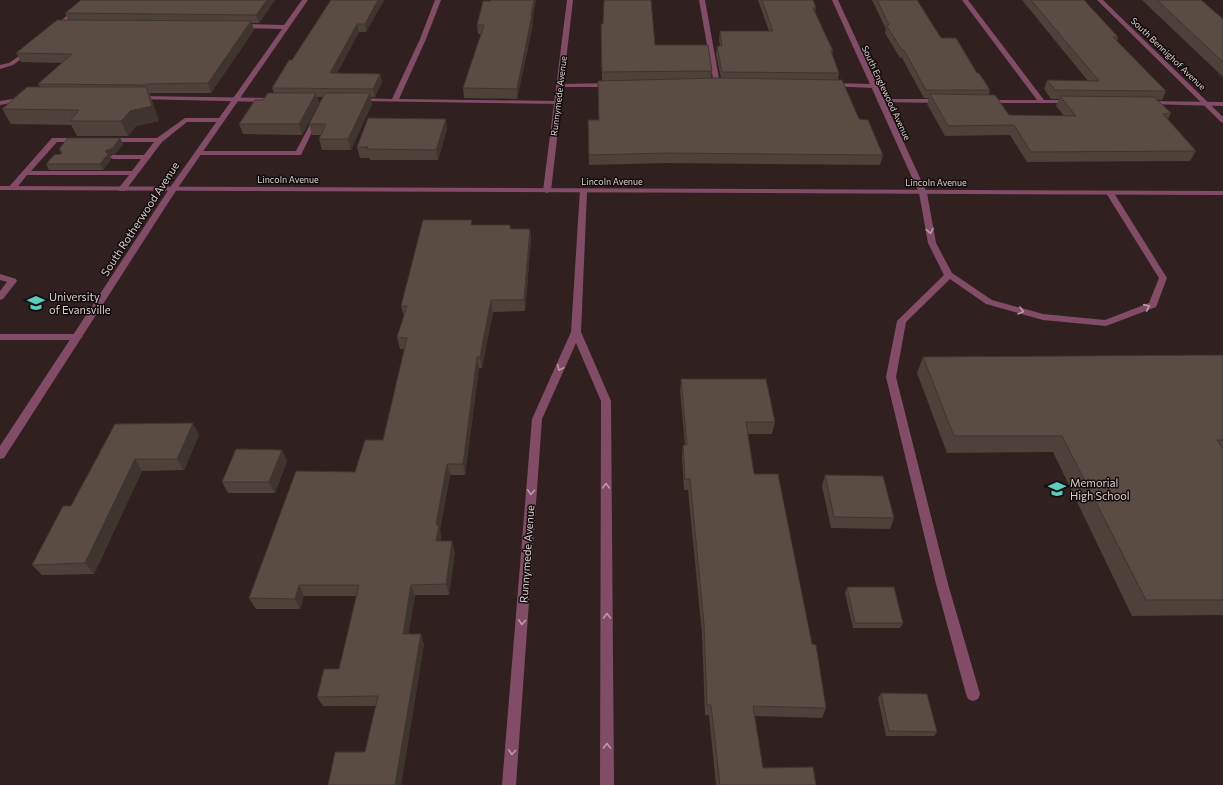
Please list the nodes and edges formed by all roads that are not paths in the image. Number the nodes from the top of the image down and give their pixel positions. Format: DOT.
graph roads {
  1 [pos="87,0"];
  2 [pos="305,0"];
  3 [pos="438,0"];
  4 [pos="570,0"];
  5 [pos="702,0"];
  6 [pos="835,0"];
  7 [pos="965,0"];
  8 [pos="1100,0"];
  9 [pos="58,25"];
  10 [pos="66,25"];
  11 [pos="231,26"];
  12 [pos="286,27"];
  13 [pos="47,35"];
  14 [pos="36,45"];
  15 [pos="0,67"];
  16 [pos="709,84"];
  17 [pos="717,84"];
  18 [pos="724,84"];
  19 [pos="616,85"];
  20 [pos="826,85"];
  21 [pos="561,86"];
  22 [pos="873,86"];
  23 [pos="31,98"];
  24 [pos="133,98"];
  25 [pos="235,100"];
  26 [pos="278,100"];
  27 [pos="348,100"];
  28 [pos="394,100"];
  29 [pos="880,101"];
  30 [pos="946,101"];
  31 [pos="978,102"];
  32 [pos="1042,102"];
  33 [pos="1081,102"];
  34 [pos="0,103"];
  35 [pos="558,103"];
  36 [pos="1136,103"];
  37 [pos="1206,104"];
  38 [pos="1223,104"];
  39 [pos="322,107"];
  40 [pos="221,120"];
  41 [pos="1223,120"];
  42 [pos="84,140"];
  43 [pos="99,140"];
  44 [pos="159,140"];
  45 [pos="199,153"];
  46 [pos="40,156"];
  47 [pos="53,156"];
  48 [pos="146,156"];
  49 [pos="113,157"];
  50 [pos="25,173"];
  51 [pos="134,173"];
  52 [pos="0,188"];
  53 [pos="12,188"];
  54 [pos="122,189"];
  55 [pos="173,189"];
  56 [pos="547,191"];
  57 [pos="583,192"];
  58 [pos="923,193"];
  59 [pos="1110,193"];
  60 [pos="1223,193"];
  61 [pos="949,275"];
  62 [pos="0,277"];
  63 [pos="0,298"];
  64 [pos="576,332"];
  65 [pos="0,337"];
  66 [pos="78,337"];
  67 [pos="0,455"];
  68 [pos="973,694"];
  69 [pos="510,785"];
  70 [pos="607,785"];
  1 -- 9 [label="street"];
  2 -- 12 [label="street, South Rotherwood Avenue"];
  3 -- 28 [label="street"];
  4 -- 21 [label="street, Runnymede Avenue"];
  5 -- 17 [label="street"];
  6 -- 22 [label="street, South Englewood Avenue"];
  7 -- 32 [label="street"];
  8 -- 37 [label="street, South Bennighof Avenue"];
  9 -- 10 [label="street"];
  9 -- 13 [label="street"];
  11 -- 12 [label="street"];
  12 -- 25 [label="street, South Rotherwood Avenue"];
  14 -- 15 [label="street"];
  16 -- 17 [label="street"];
  17 -- 18 [label="street"];
  19 -- 21 [label="street"];
  20 -- 22 [label="street"];
  21 -- 35 [label="street, Runnymede Avenue"];
  22 -- 29 [label="street, South Englewood Avenue"];
  23 -- 34 [label="street"];
  24 -- 25 [label="street"];
  25 -- 26 [label="street"];
  25 -- 40 [label="street, South Rotherwood Avenue"];
  27 -- 28 [label="street"];
  28 -- 35 [label="street"];
  29 -- 30 [label="street"];
  29 -- 58 [label="street, South Englewood Avenue"];
  31 -- 32 [label="street"];
  32 -- 33 [label="street"];
  35 -- 56 [label="street, Runnymede Avenue"];
  36 -- 37 [label="street"];
  37 -- 38 [label="street"];
  37 -- 41 [label="street, South Bennighof Avenue"];
  39 -- 45 [label="street"];
  40 -- 44 [label="street"];
  40 -- 45 [label="street, South Rotherwood Avenue"];
  42 -- 46 [label="street"];
  43 -- 44 [label="street"];
  44 -- 48 [label="street"];
  45 -- 55 [label="street, South Rotherwood Avenue"];
  46 -- 47 [label="street"];
  46 -- 50 [label="street"];
  48 -- 49 [label="street"];
  48 -- 51 [label="street"];
  50 -- 51 [label="street"];
  50 -- 53 [label="street"];
  51 -- 54 [label="street"];
  52 -- 53 [label="street, Lincoln Avenue"];
  53 -- 54 [label="street, Lincoln Avenue"];
  54 -- 55 [label="street, Lincoln Avenue"];
  55 -- 56 [label="street, Lincoln Avenue"];
  55 -- 66 [label="street, South Rotherwood Avenue"];
  56 -- 57 [label="street, Lincoln Avenue"];
  57 -- 58 [label="street, Lincoln Avenue"];
  57 -- 64 [label="street, Runnymede Avenue"];
  58 -- 59 [label="street, Lincoln Avenue"];
  58 -- 61 [label="street, South Englewood Avenue, one-way"];
  59 -- 60 [label="street, Lincoln Avenue"];
  61 -- 59 [label="street, one-way"];
  61 -- 68 [label="street"];
  62 -- 63 [label="street"];
  64 -- 69 [label="street, Runnymede Avenue, one-way"];
  70 -- 64 [label="street, Runnymede Avenue, one-way"];
  65 -- 66 [label="street"];
  66 -- 67 [label="street, South Rotherwood Avenue"];
}
